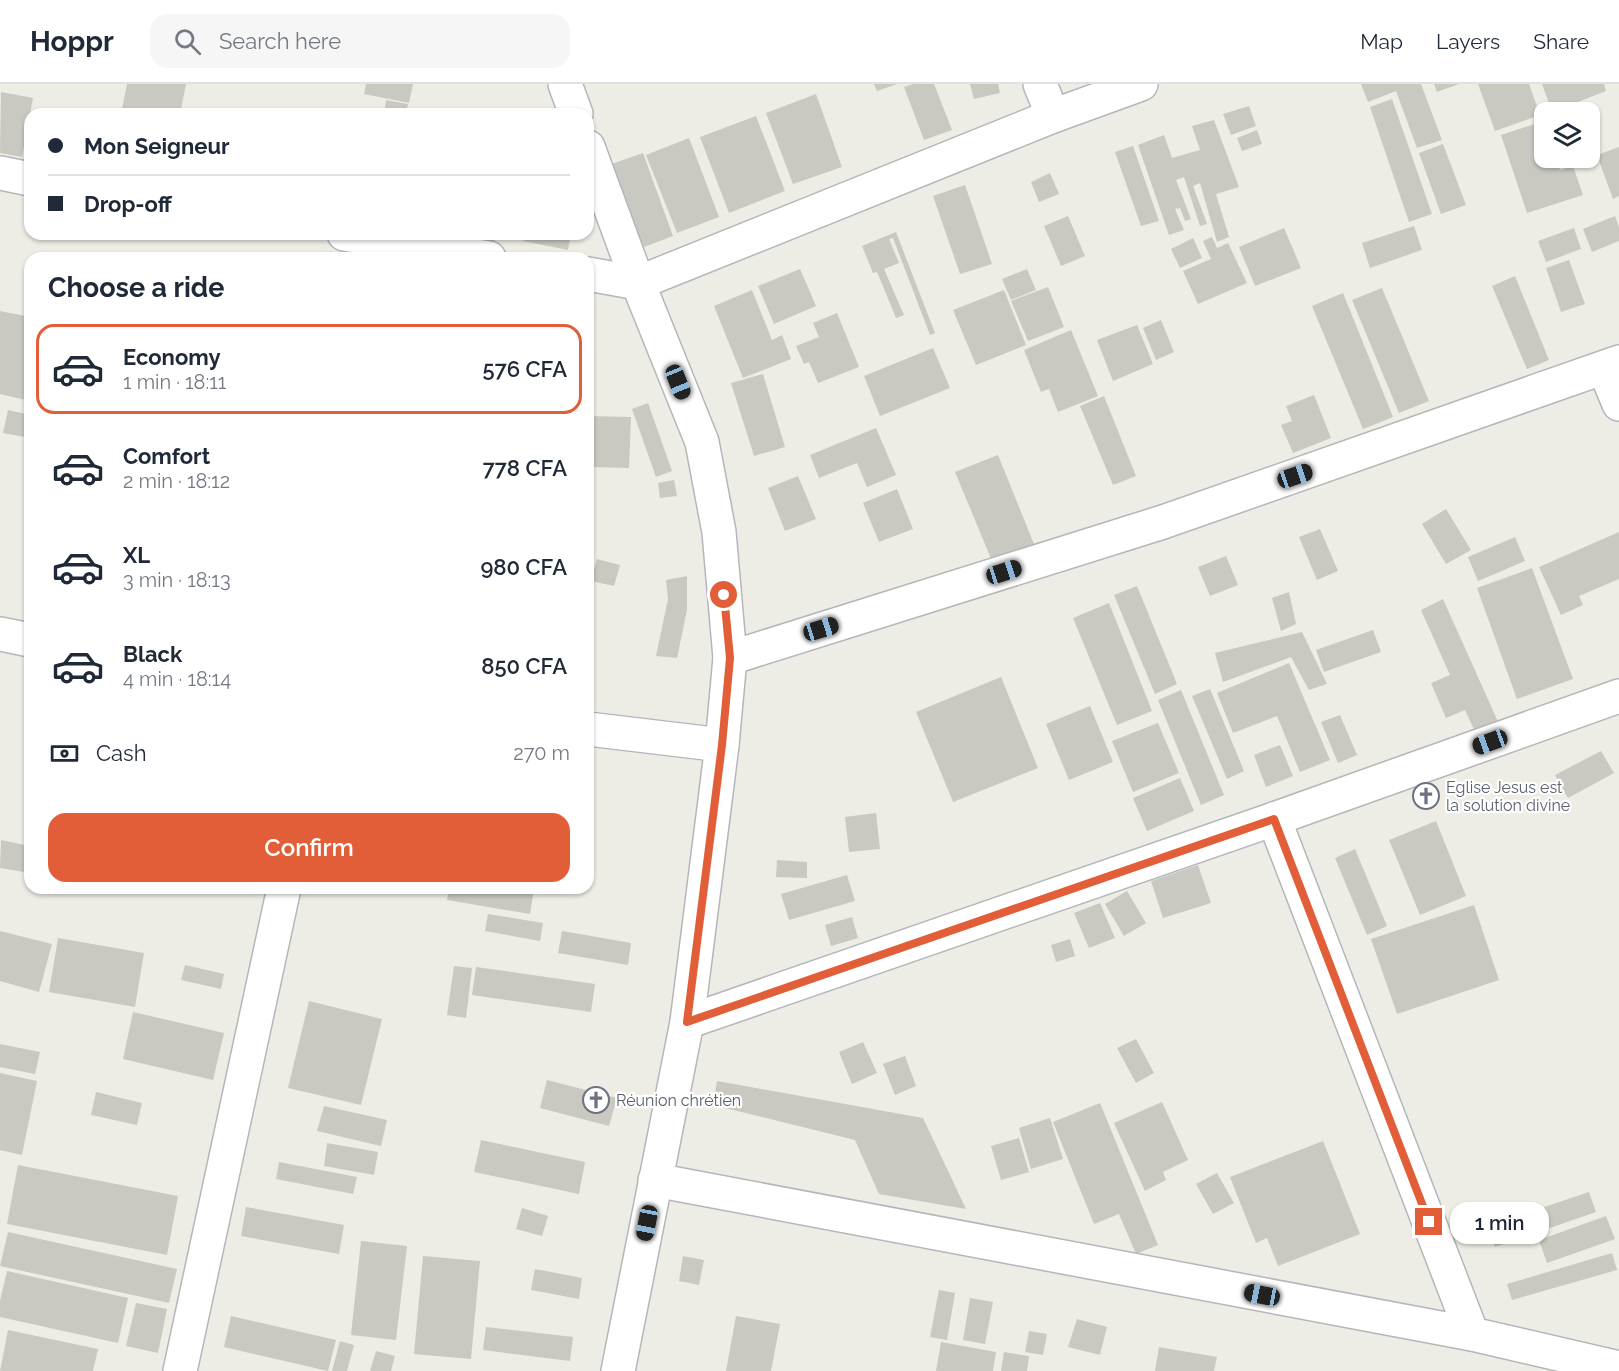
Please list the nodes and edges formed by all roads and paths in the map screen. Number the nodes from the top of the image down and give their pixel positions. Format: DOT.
graph roads {
  1 [pos="565,84"];
  2 [pos="1040,84"];
  3 [pos="1141,84"];
  4 [pos="574,108"];
  5 [pos="1053,116"];
  6 [pos="594,163"];
  7 [pos="0,173"];
  8 [pos="24,178"];
  9 [pos="380,240"];
  10 [pos="453,252"];
  11 [pos="594,275"];
  12 [pos="638,283"];
  13 [pos="1611,365"];
  14 [pos="1619,404"];
  15 [pos="0,634"];
  16 [pos="24,639"];
  17 [pos="730,658"];
  18 [pos="1619,696"];
  19 [pos="594,730"];
  20 [pos="722,745"];
  21 [pos="1274,819"];
  22 [pos="283,894"];
  23 [pos="687,1022"];
  24 [pos="655,1180"];
  25 [pos="1472,1334"];
  26 [pos="1619,1368"];
  27 [pos="180,1371"];
  28 [pos="618,1371"];
  1 -- 4 [label="street"];
  2 -- 5 [label="street"];
  3 -- 5 [label="street"];
  5 -- 12 [label="street"];
  6 -- 12 [label="street"];
  7 -- 8 [label="street"];
  9 -- 10 [label="street"];
  11 -- 12 [label="street"];
  12 -- 17 [label="street"];
  13 -- 14 [label="street"];
  13 -- 17 [label="street"];
  15 -- 16 [label="street"];
  17 -- 20 [label="street"];
  18 -- 21 [label="street"];
  19 -- 20 [label="street"];
  20 -- 23 [label="street"];
  21 -- 23 [label="street"];
  21 -- 25 [label="street"];
  22 -- 27 [label="street"];
  23 -- 24 [label="street"];
  24 -- 25 [label="street"];
  24 -- 28 [label="street"];
  25 -- 26 [label="street"];
}
